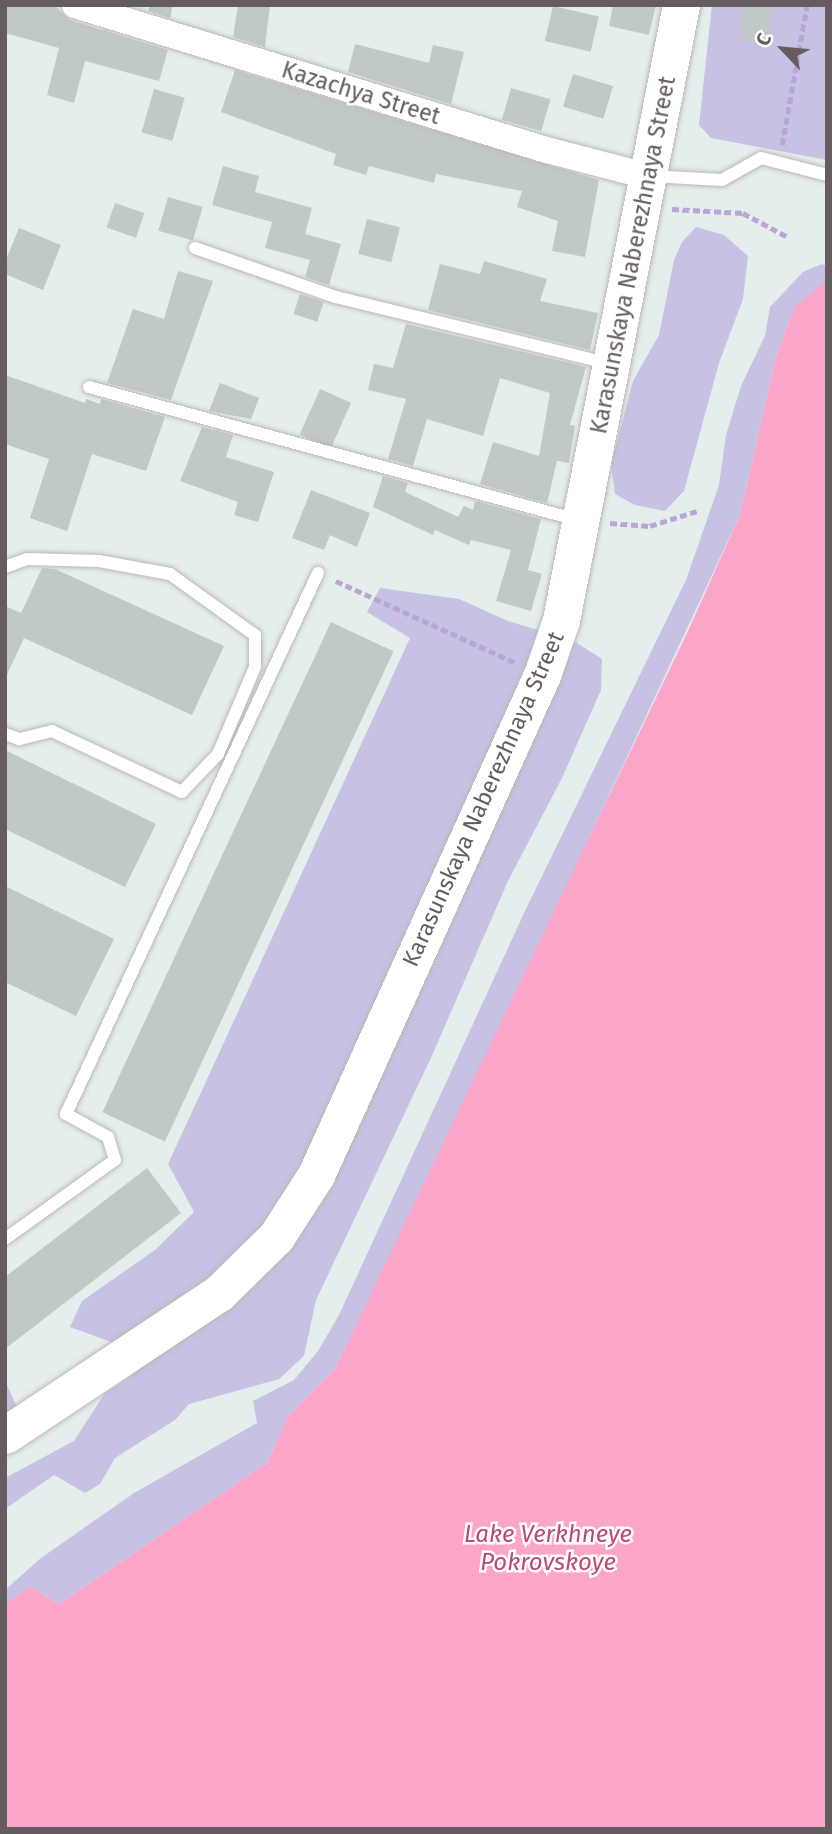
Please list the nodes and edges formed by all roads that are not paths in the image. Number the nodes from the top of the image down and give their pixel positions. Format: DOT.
graph roads {
  1 [pos="75,5"];
  2 [pos="681,5"];
  3 [pos="827,175"];
  4 [pos="645,191"];
  5 [pos="195,248"];
  6 [pos="611,364"];
  7 [pos="89,387"];
  8 [pos="582,521"];
  9 [pos="5,567"];
  10 [pos="318,573"];
  11 [pos="5,734"];
  12 [pos="5,1239"];
  13 [pos="5,1435"];
  1 -- 4 [label="street, Kazachya Street"];
  2 -- 4 [label="street, Karasunskaya Naberezhnaya Street"];
  3 -- 4 [label="lane"];
  4 -- 6 [label="street, Karasunskaya Naberezhnaya Street"];
  5 -- 6 [label="lane"];
  6 -- 8 [label="street, Karasunskaya Naberezhnaya Street"];
  7 -- 8 [label="lane"];
  8 -- 13 [label="street, Karasunskaya Naberezhnaya Street"];
  9 -- 11 [label="lane"];
  10 -- 12 [label="lane"];
}
